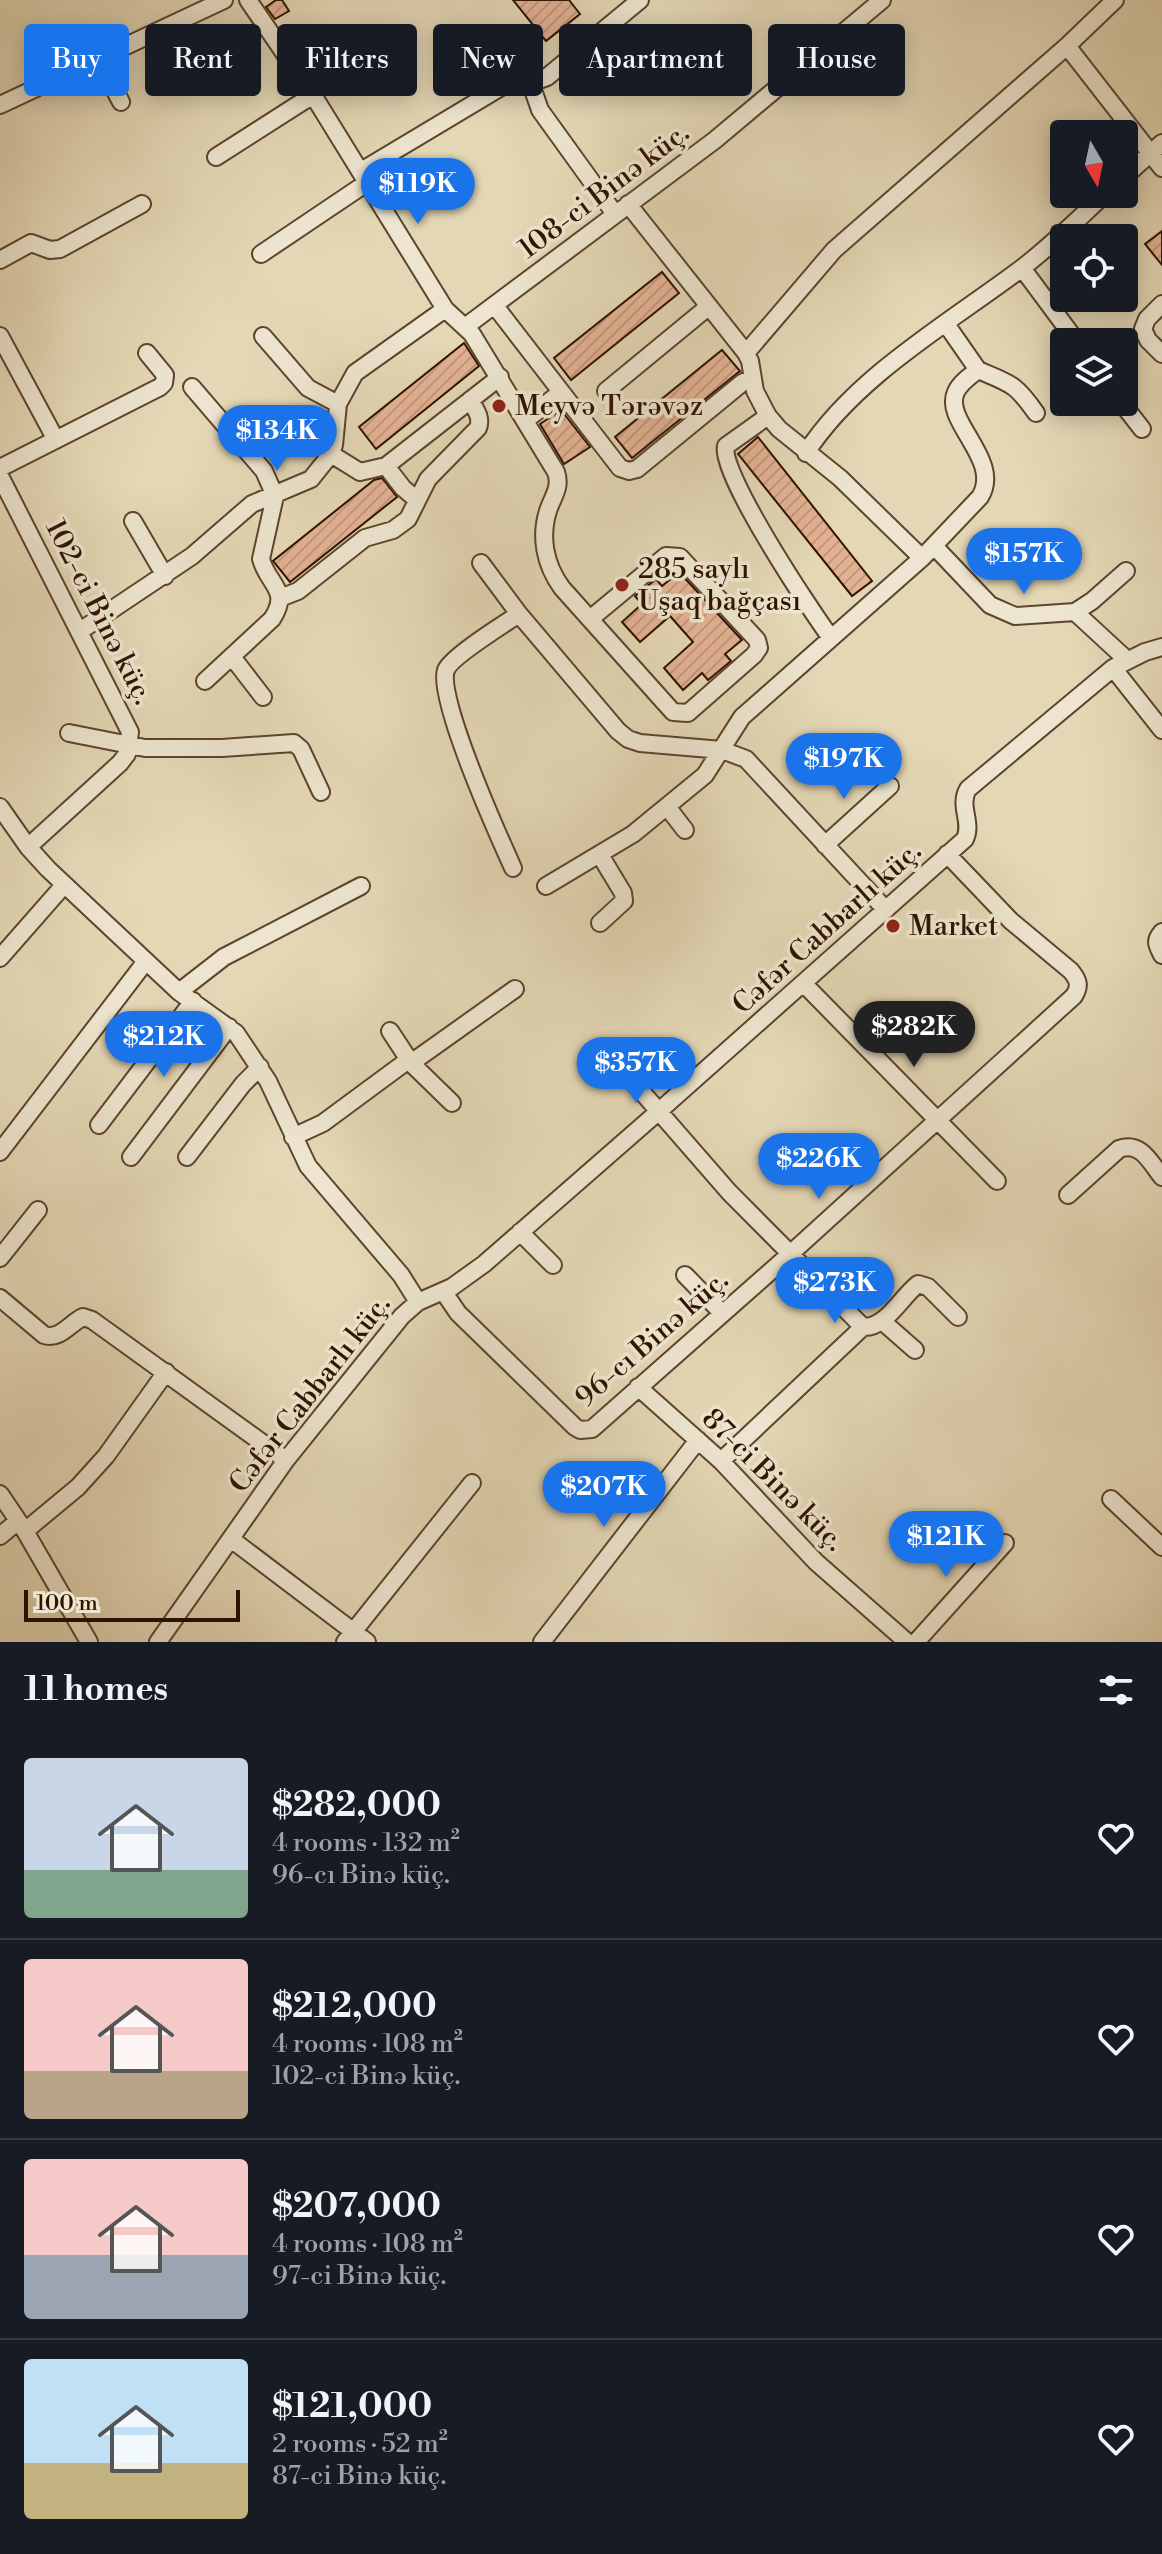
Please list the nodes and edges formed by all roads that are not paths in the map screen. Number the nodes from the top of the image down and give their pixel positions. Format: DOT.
graph roads {
  1 [pos="224,0"];
  2 [pos="248,0"];
  3 [pos="640,0"];
  4 [pos="882,0"];
  5 [pos="1115,0"];
  6 [pos="277,42"];
  7 [pos="129,46"];
  8 [pos="1067,46"];
  9 [pos="543,79"];
  10 [pos="24,94"];
  11 [pos="118,96"];
  12 [pos="311,96"];
  13 [pos="314,96"];
  14 [pos="488,96"];
  15 [pos="535,96"];
  16 [pos="121,102"];
  17 [pos="0,105"];
  18 [pos="1156,148"];
  19 [pos="216,157"];
  20 [pos="1138,164"];
  21 [pos="1162,168"];
  22 [pos="364,176"];
  23 [pos="142,204"];
  24 [pos="1089,208"];
  25 [pos="621,209"];
  26 [pos="261,254"];
  27 [pos="0,260"];
  28 [pos="1022,268"];
  29 [pos="1162,304"];
  30 [pos="495,306"];
  31 [pos="708,307"];
  32 [pos="445,309"];
  33 [pos="946,324"];
  34 [pos="465,327"];
  35 [pos="1067,328"];
  36 [pos="0,336"];
  37 [pos="263,336"];
  38 [pos="147,353"];
  39 [pos="746,353"];
  40 [pos="1162,354"];
  41 [pos="978,370"];
  42 [pos="500,377"];
  43 [pos="752,378"];
  44 [pos="192,387"];
  45 [pos="606,391"];
  46 [pos="561,392"];
  47 [pos="470,400"];
  48 [pos="338,404"];
  49 [pos="1036,413"];
  50 [pos="768,416"];
  51 [pos="1132,416"];
  52 [pos="526,420"];
  53 [pos="1142,429"];
  54 [pos="56,440"];
  55 [pos="806,453"];
  56 [pos="331,454"];
  57 [pos="386,466"];
  58 [pos="0,468"];
  59 [pos="0,476"];
  60 [pos="275,496"];
  61 [pos="417,500"];
  62 [pos="133,521"];
  63 [pos="928,552"];
  64 [pos="481,563"];
  65 [pos="1126,571"];
  66 [pos="165,576"];
  67 [pos="280,598"];
  68 [pos="1075,612"];
  69 [pos="519,614"];
  70 [pos="590,619"];
  71 [pos="80,631"];
  72 [pos="831,638"];
  73 [pos="1162,647"];
  74 [pos="233,658"];
  75 [pos="1120,664"];
  76 [pos="205,681"];
  77 [pos="263,697"];
  78 [pos="1162,730"];
  79 [pos="69,733"];
  80 [pos="130,746"];
  81 [pos="722,750"];
  82 [pos="890,786"];
  83 [pos="321,792"];
  84 [pos="0,807"];
  85 [pos="668,808"];
  86 [pos="685,830"];
  87 [pos="825,845"];
  88 [pos="28,847"];
  89 [pos="947,854"];
  90 [pos="600,855"];
  91 [pos="513,868"];
  92 [pos="64,885"];
  93 [pos="361,886"];
  94 [pos="546,886"];
  95 [pos="886,910"];
  96 [pos="600,923"];
  97 [pos="1162,932"];
  98 [pos="1162,955"];
  99 [pos="0,958"];
  100 [pos="146,961"];
  101 [pos="804,984"];
  102 [pos="515,989"];
  103 [pos="186,996"];
  104 [pos="229,1027"];
  105 [pos="390,1031"];
  106 [pos="411,1063"];
  107 [pos="260,1067"];
  108 [pos="621,1068"];
  109 [pos="452,1103"];
  110 [pos="658,1112"];
  111 [pos="937,1120"];
  112 [pos="99,1125"];
  113 [pos="293,1137"];
  114 [pos="0,1152"];
  115 [pos="131,1157"];
  116 [pos="187,1157"];
  117 [pos="1162,1177"];
  118 [pos="997,1181"];
  119 [pos="1068,1195"];
  120 [pos="38,1210"];
  121 [pos="520,1232"];
  122 [pos="789,1255"];
  123 [pos="0,1258"];
  124 [pos="553,1265"];
  125 [pos="685,1275"];
  126 [pos="443,1291"];
  127 [pos="0,1298"];
  128 [pos="418,1302"];
  129 [pos="722,1313"];
  130 [pos="958,1317"];
  131 [pos="882,1321"];
  132 [pos="863,1327"];
  133 [pos="915,1350"];
  134 [pos="166,1372"];
  135 [pos="638,1387"];
  136 [pos="698,1440"];
  137 [pos="286,1460"];
  138 [pos="721,1461"];
  139 [pos="472,1483"];
  140 [pos="0,1494"];
  141 [pos="1111,1499"];
  142 [pos="22,1526"];
  143 [pos="0,1536"];
  144 [pos="231,1539"];
  145 [pos="1005,1543"];
  146 [pos="1162,1547"];
  147 [pos="349,1637"];
  148 [pos="89,1642"];
  149 [pos="158,1642"];
  150 [pos="367,1642"];
  151 [pos="542,1642"];
  152 [pos="907,1642"];
  153 [pos="916,1642"];
  1 -- 7 [label="street"];
  2 -- 6 [label="street"];
  3 -- 9 [label="street"];
  4 -- 25 [label="street, 108-ci Binə küç."];
  5 -- 8 [label="street"];
  8 -- 18 [label="street"];
  8 -- 39 [label="street"];
  10 -- 17 [label="street"];
  11 -- 16 [label="street"];
  12 -- 19 [label="street"];
  13 -- 22 [label="street"];
  14 -- 22 [label="street"];
  15 -- 25 [label="street"];
  18 -- 20 [label="street"];
  18 -- 21 [label="street"];
  22 -- 26 [label="street"];
  22 -- 32 [label="street"];
  23 -- 27 [label="street"];
  24 -- 28 [label="street"];
  25 -- 30 [label="street, 108-ci Binə küç."];
  25 -- 31 [label="street"];
  28 -- 33 [label="street"];
  28 -- 35 [label="street"];
  29 -- 40 [label="street"];
  30 -- 34 [label="street, 108-ci Binə küç."];
  30 -- 46 [label="street"];
  31 -- 39 [label="street"];
  31 -- 45 [label="street"];
  32 -- 34 [label="street"];
  32 -- 48 [label="street"];
  33 -- 41 [label="street"];
  33 -- 55 [label="street"];
  34 -- 42 [label="street"];
  36 -- 54 [label="street"];
  37 -- 48 [label="street"];
  38 -- 54 [label="street"];
  39 -- 43 [label="street"];
  41 -- 49 [label="street"];
  41 -- 63 [label="street"];
  42 -- 47 [label="street"];
  42 -- 52 [label="street"];
  43 -- 46 [label="street"];
  43 -- 50 [label="street"];
  44 -- 60 [label="street"];
  46 -- 52 [label="street"];
  47 -- 57 [label="street"];
  47 -- 61 [label="street"];
  48 -- 56 [label="street"];
  50 -- 55 [label="street"];
  50 -- 72 [label="street"];
  51 -- 53 [label="street"];
  52 -- 70 [label="street"];
  54 -- 58 [label="street"];
  55 -- 63 [label="street"];
  56 -- 57 [label="street"];
  56 -- 60 [label="street"];
  57 -- 61 [label="street"];
  59 -- 71 [label="street, 102-ci Binə küç."];
  60 -- 66 [label="street"];
  60 -- 67 [label="street"];
  61 -- 67 [label="street"];
  62 -- 66 [label="street"];
  63 -- 68 [label="street"];
  63 -- 72 [label="street"];
  64 -- 69 [label="street"];
  65 -- 68 [label="street"];
  66 -- 71 [label="street"];
  67 -- 74 [label="street"];
  68 -- 75 [label="street"];
  69 -- 81 [label="street"];
  69 -- 91 [label="street"];
  70 -- 70 [label="street"];
  71 -- 80 [label="street, 102-ci Binə küç."];
  72 -- 81 [label="street"];
  73 -- 75 [label="street, Cəfər Cabbarlı küç."];
  74 -- 76 [label="street"];
  74 -- 77 [label="street"];
  75 -- 78 [label="street"];
  75 -- 89 [label="street, Cəfər Cabbarlı küç."];
  79 -- 80 [label="street"];
  80 -- 83 [label="street"];
  80 -- 88 [label="street, 102-ci Binə küç."];
  81 -- 85 [label="street"];
  81 -- 87 [label="street"];
  82 -- 87 [label="street"];
  84 -- 88 [label="street"];
  85 -- 86 [label="street"];
  85 -- 90 [label="street"];
  87 -- 95 [label="street"];
  88 -- 92 [label="street"];
  89 -- 95 [label="street, Cəfər Cabbarlı küç."];
  89 -- 111 [label="street, 96-cı Binə küç."];
  90 -- 94 [label="street"];
  90 -- 96 [label="street"];
  92 -- 99 [label="street"];
  92 -- 100 [label="street"];
  93 -- 103 [label="street"];
  95 -- 101 [label="street, Cəfər Cabbarlı küç."];
  97 -- 98 [label="street"];
  100 -- 103 [label="street"];
  100 -- 114 [label="street"];
  101 -- 110 [label="street, Cəfər Cabbarlı küç."];
  101 -- 111 [label="street"];
  102 -- 106 [label="street"];
  103 -- 104 [label="street"];
  103 -- 112 [label="street"];
  104 -- 107 [label="street"];
  104 -- 115 [label="street"];
  105 -- 106 [label="street"];
  106 -- 109 [label="street"];
  106 -- 113 [label="street"];
  107 -- 113 [label="street"];
  107 -- 116 [label="street"];
  108 -- 110 [label="street"];
  110 -- 121 [label="street, Cəfər Cabbarlı küç."];
  110 -- 122 [label="street"];
  111 -- 118 [label="street"];
  111 -- 122 [label="street, 96-cı Binə küç."];
  113 -- 128 [label="street"];
  117 -- 119 [label="street"];
  120 -- 123 [label="street"];
  121 -- 124 [label="street"];
  121 -- 126 [label="street, Cəfər Cabbarlı küç."];
  122 -- 129 [label="street, 96-cı Binə küç."];
  122 -- 132 [label="street"];
  125 -- 129 [label="street"];
  126 -- 128 [label="street, Cəfər Cabbarlı küç."];
  126 -- 135 [label="street, 96-cı Binə küç."];
  127 -- 134 [label="street"];
  128 -- 137 [label="street, Cəfər Cabbarlı küç."];
  129 -- 135 [label="street, 96-cı Binə küç."];
  130 -- 131 [label="street"];
  131 -- 132 [label="street"];
  131 -- 133 [label="street"];
  132 -- 138 [label="street"];
  134 -- 137 [label="street"];
  134 -- 142 [label="street"];
  135 -- 136 [label="street, 87-ci Binə küç."];
  136 -- 138 [label="street, 87-ci Binə küç."];
  136 -- 151 [label="street"];
  137 -- 144 [label="street, Cəfər Cabbarlı küç."];
  138 -- 152 [label="street, 87-ci Binə küç."];
  139 -- 147 [label="street"];
  140 -- 142 [label="street"];
  141 -- 146 [label="street"];
  142 -- 143 [label="street"];
  142 -- 148 [label="street"];
  144 -- 147 [label="street"];
  144 -- 149 [label="street, Cəfər Cabbarlı küç."];
  145 -- 153 [label="street"];
  147 -- 150 [label="street"];
}
